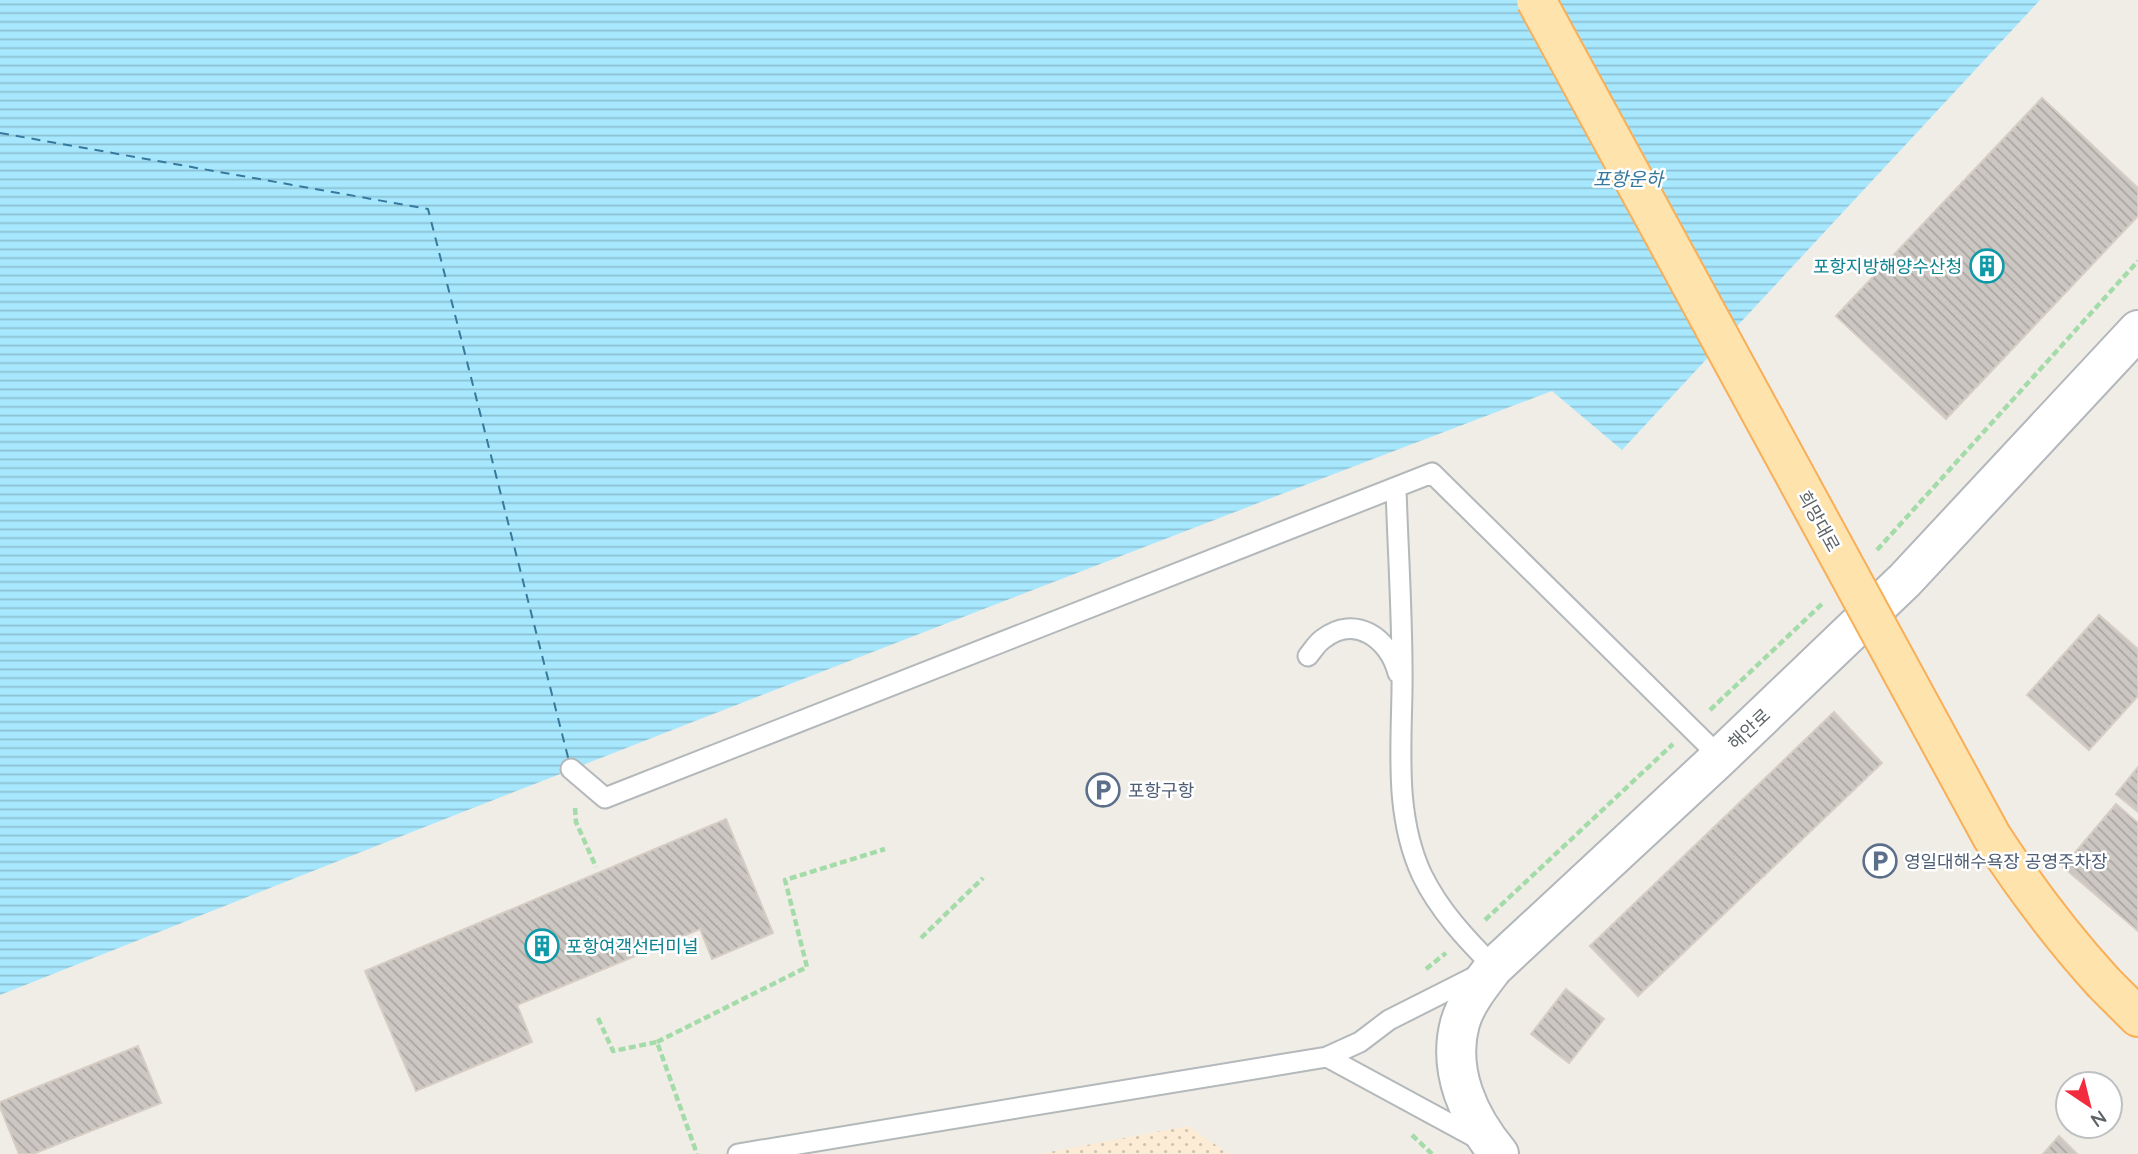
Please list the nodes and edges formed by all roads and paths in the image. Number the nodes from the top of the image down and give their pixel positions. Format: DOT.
graph roads {
  1 [pos="1536,0"];
  2 [pos="2138,330"];
  3 [pos="1396,488"];
  4 [pos="1308,656"];
  5 [pos="1402,691"];
  6 [pos="1720,757"];
  7 [pos="571,769"];
  8 [pos="576,822"];
  9 [pos="885,849"];
  10 [pos="596,867"];
  11 [pos="983,878"];
  12 [pos="921,939"];
  13 [pos="1494,967"];
  14 [pos="2138,1017"];
  15 [pos="598,1018"];
  16 [pos="657,1042"];
  17 [pos="1327,1057"];
  18 [pos="1496,1150"];
  19 [pos="697,1154"];
  20 [pos="738,1154"];
  1 -- 14 [label="main road, 희망대로, bridge"];
  2 -- 6 [label="street, 해안로"];
  3 -- 5 [label="lane"];
  3 -- 6 [label="lane"];
  3 -- 7 [label="lane"];
  4 -- 5 [label="lane"];
  5 -- 13 [label="lane"];
  6 -- 13 [label="street, 해안로"];
  8 -- 10 [label="path"];
  9 -- 16 [label="path"];
  11 -- 12 [label="path"];
  13 -- 17 [label="lane"];
  13 -- 18 [label="street, 해안로"];
  15 -- 16 [label="path"];
  16 -- 19 [label="path"];
  17 -- 18 [label="lane"];
  17 -- 20 [label="lane"];
}
